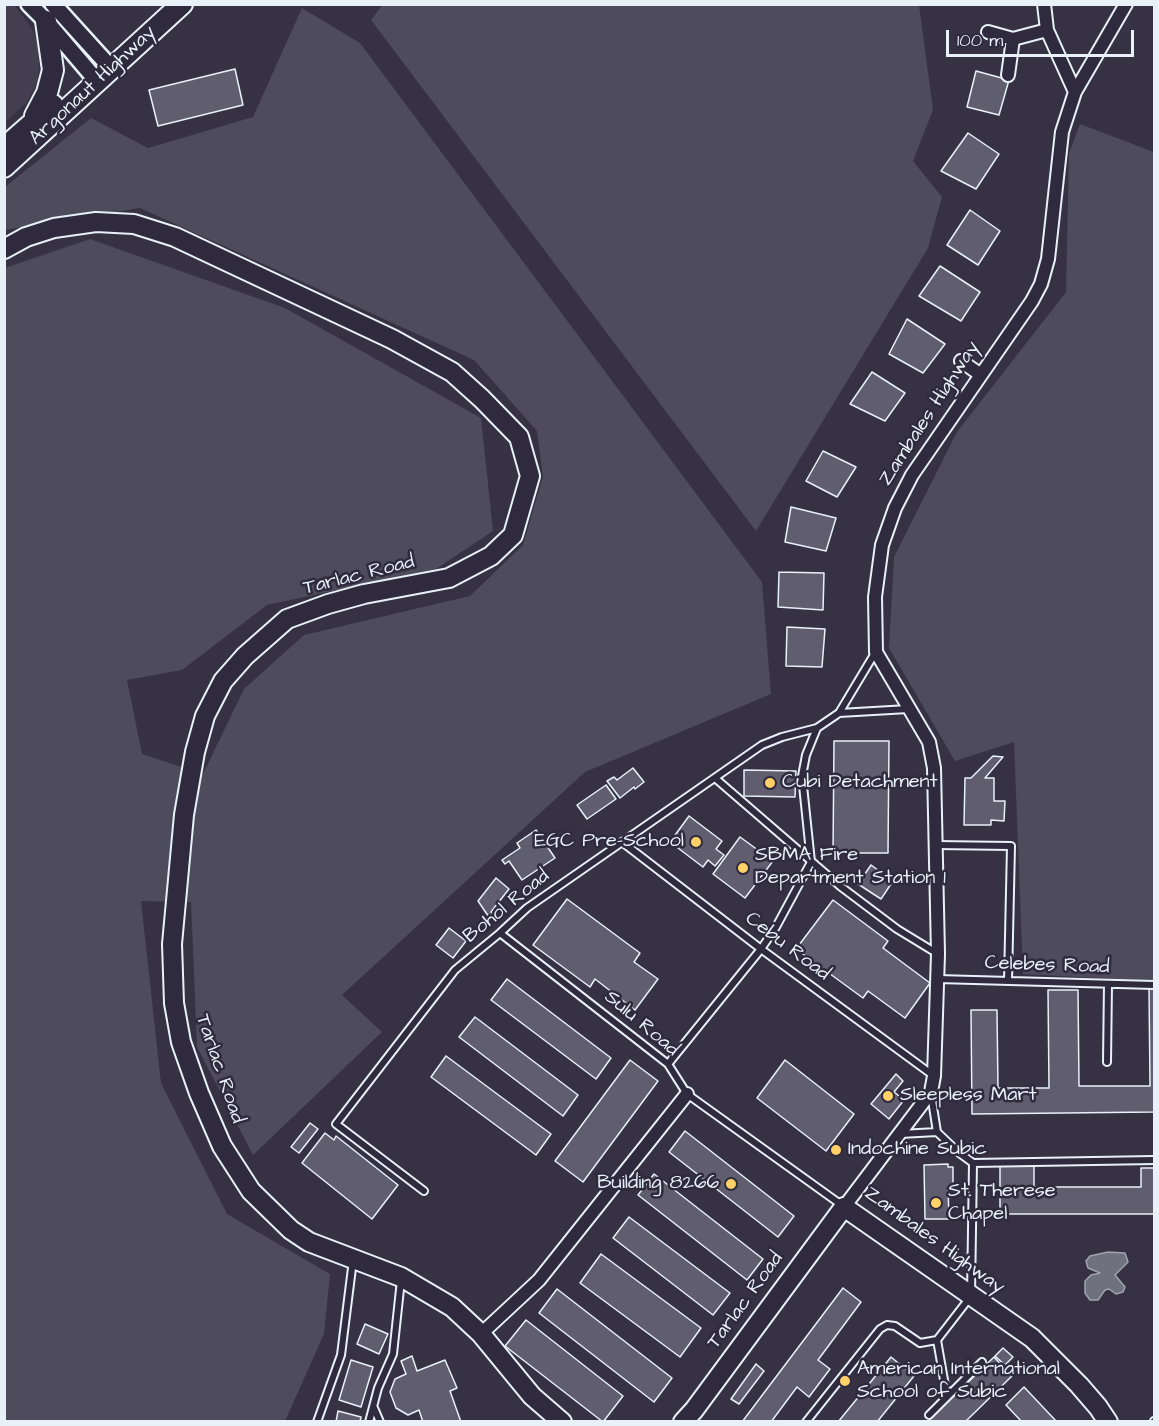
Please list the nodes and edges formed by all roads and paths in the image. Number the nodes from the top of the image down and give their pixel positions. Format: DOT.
graph roads {
  1 [pos="29,4"];
  2 [pos="164,4"];
  3 [pos="182,4"];
  4 [pos="1044,4"];
  5 [pos="1126,4"];
  6 [pos="49,13"];
  7 [pos="1047,30"];
  8 [pos="988,32"];
  9 [pos="1013,39"];
  10 [pos="100,70"];
  11 [pos="1008,75"];
  12 [pos="1075,92"];
  13 [pos="31,124"];
  14 [pos="4,148"];
  15 [pos="4,167"];
  16 [pos="4,249"];
  17 [pos="961,361"];
  18 [pos="981,375"];
  19 [pos="876,652"];
  20 [pos="909,709"];
  21 [pos="839,713"];
  22 [pos="817,728"];
  23 [pos="715,778"];
  24 [pos="622,842"];
  25 [pos="936,845"];
  26 [pos="811,862"];
  27 [pos="500,933"];
  28 [pos="761,949"];
  29 [pos="938,954"];
  30 [pos="938,979"];
  31 [pos="1008,981"];
  32 [pos="1108,984"];
  33 [pos="1155,985"];
  34 [pos="1107,1062"];
  35 [pos="668,1064"];
  36 [pos="934,1076"];
  37 [pos="931,1092"];
  38 [pos="687,1094"];
  39 [pos="938,1132"];
  40 [pos="899,1134"];
  41 [pos="1155,1160"];
  42 [pos="973,1163"];
  43 [pos="424,1191"];
  44 [pos="844,1207"];
  45 [pos="353,1260"];
  46 [pos="401,1277"];
  47 [pos="971,1296"];
  48 [pos="481,1334"];
  49 [pos="937,1340"];
  50 [pos="982,1362"];
  51 [pos="947,1397"];
  52 [pos="374,1407"];
  53 [pos="929,1414"];
  54 [pos="317,1422"];
  55 [pos="369,1422"];
  56 [pos="380,1422"];
  57 [pos="562,1422"];
  58 [pos="683,1422"];
  59 [pos="806,1422"];
  60 [pos="1108,1422"];
  1 -- 6 [label="street"];
  2 -- 10 [label="main road, Argonaut Highway"];
  3 -- 10 [label="main road, Argonaut Highway"];
  4 -- 7 [label="street"];
  5 -- 12 [label="street, Zambales Highway"];
  6 -- 10 [label="street"];
  6 -- 13 [label="main road"];
  7 -- 9 [label="street"];
  7 -- 12 [label="street"];
  8 -- 9 [label="street"];
  9 -- 11 [label="street"];
  10 -- 13 [label="main road, Argonaut Highway"];
  10 -- 15 [label="main road, Argonaut Highway"];
  12 -- 18 [label="street, Zambales Highway"];
  13 -- 14 [label="main road, Argonaut Highway"];
  16 -- 45 [label="main road, Tarlac Road"];
  17 -- 18 [label="street"];
  18 -- 19 [label="street, Zambales Highway"];
  19 -- 20 [label="street, Zambales Highway"];
  19 -- 21 [label="lane, Bohol Road"];
  20 -- 21 [label="lane"];
  20 -- 25 [label="street, Zambales Highway"];
  21 -- 22 [label="lane, Bohol Road"];
  22 -- 23 [label="lane, Bohol Road"];
  22 -- 26 [label="lane"];
  23 -- 24 [label="lane, Bohol Road"];
  23 -- 26 [label="lane"];
  24 -- 27 [label="lane, Bohol Road"];
  24 -- 28 [label="lane, Cebu Road"];
  25 -- 29 [label="street, Zambales Highway"];
  25 -- 31 [label="lane"];
  26 -- 28 [label="lane"];
  26 -- 29 [label="lane"];
  27 -- 35 [label="lane, Sulu Road"];
  27 -- 43 [label="lane, Bohol Road"];
  28 -- 35 [label="lane"];
  28 -- 36 [label="lane, Cebu Road"];
  29 -- 30 [label="street, Zambales Highway"];
  30 -- 31 [label="lane, Celebes Road"];
  30 -- 36 [label="street, Zambales Highway"];
  31 -- 32 [label="lane, Celebes Road"];
  32 -- 33 [label="lane, Celebes Road"];
  32 -- 34 [label="lane"];
  35 -- 38 [label="lane, Sulu Road"];
  36 -- 37 [label="street, Zambales Highway"];
  37 -- 39 [label="lane"];
  37 -- 40 [label="street, Zambales Highway"];
  38 -- 44 [label="lane, Sulu Road"];
  38 -- 48 [label="street"];
  39 -- 40 [label="lane"];
  39 -- 42 [label="lane"];
  40 -- 44 [label="street, Zambales Highway"];
  41 -- 42 [label="lane"];
  42 -- 47 [label="lane"];
  44 -- 47 [label="main road, Zambales Highway"];
  44 -- 58 [label="main road, Tarlac Road"];
  45 -- 46 [label="main road, Tarlac Road"];
  45 -- 54 [label="lane"];
  46 -- 48 [label="main road, Tarlac Road"];
  46 -- 52 [label="lane"];
  47 -- 49 [label="lane"];
  47 -- 60 [label="main road, Zambales Highway"];
  48 -- 57 [label="main road, Tarlac Road"];
  49 -- 51 [label="lane"];
  49 -- 59 [label="lane"];
  50 -- 51 [label="lane"];
  51 -- 53 [label="lane"];
  52 -- 55 [label="lane"];
  52 -- 56 [label="lane"];
}
